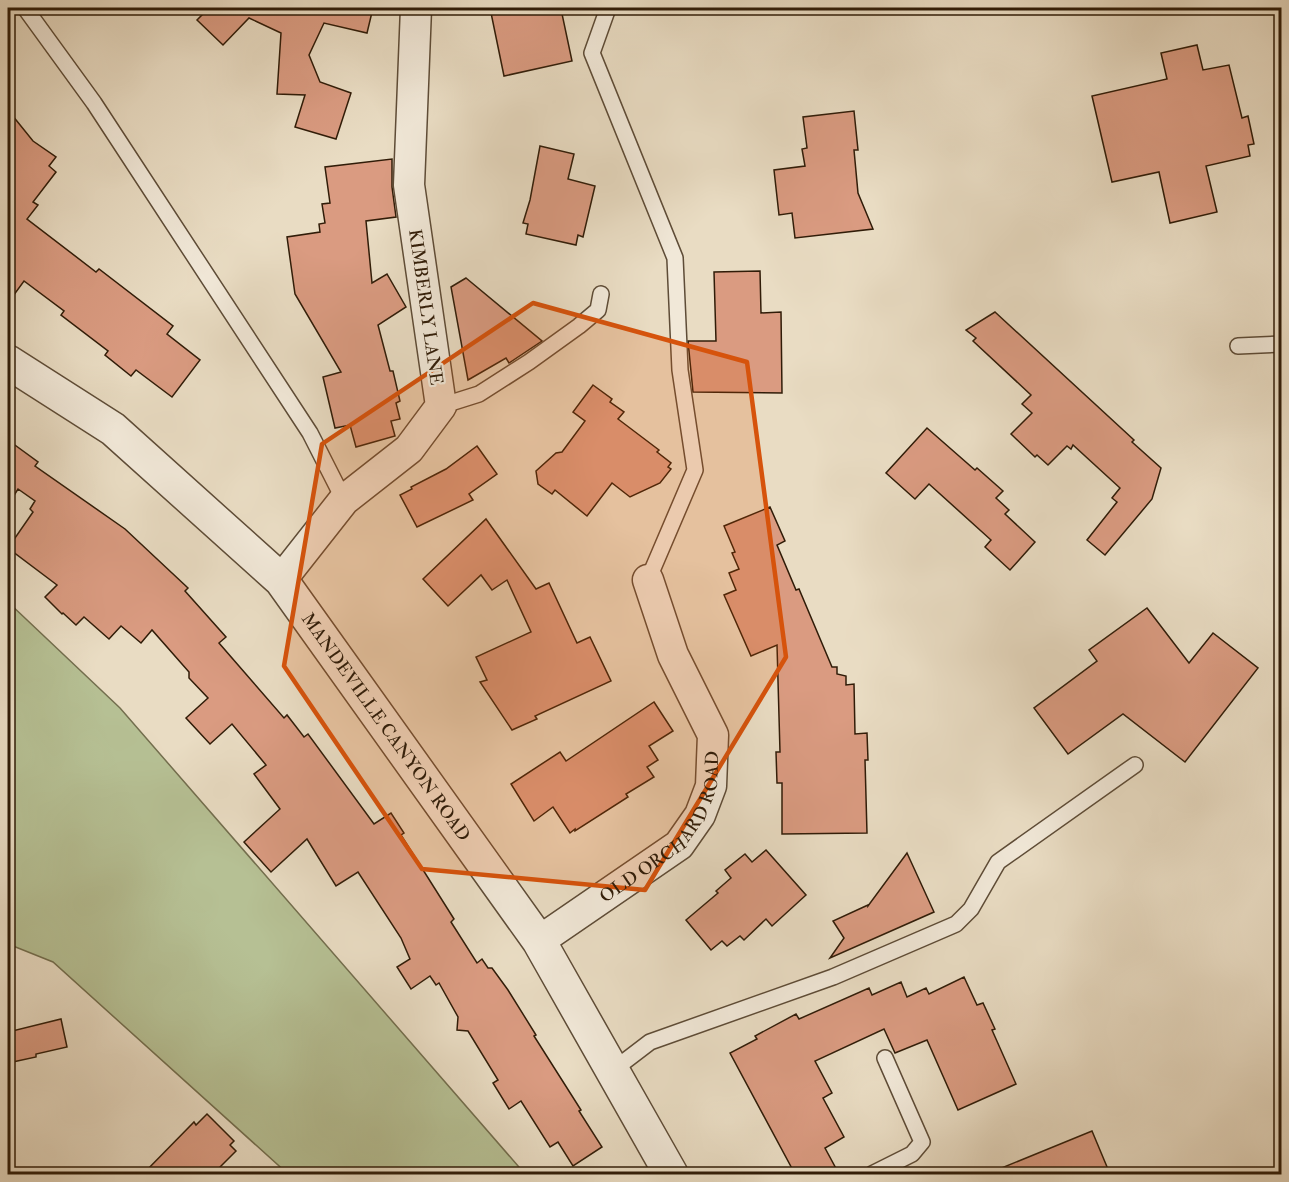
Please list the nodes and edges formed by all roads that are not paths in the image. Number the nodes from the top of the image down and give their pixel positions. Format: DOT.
graph roads {
  1 [pos="25,8"];
  2 [pos="416,8"];
  3 [pos="608,8"];
  4 [pos="601,294"];
  5 [pos="1281,344"];
  6 [pos="1238,346"];
  7 [pos="8,362"];
  8 [pos="441,406"];
  9 [pos="345,500"];
  10 [pos="281,580"];
  11 [pos="648,580"];
  12 [pos="1135,765"];
  13 [pos="539,941"];
  14 [pos="885,1058"];
  15 [pos="612,1071"];
  16 [pos="670,1174"];
  17 [pos="872,1174"];
  1 -- 9 [label="lane"];
  2 -- 8 [label="street, KIMBERLY LANE"];
  3 -- 11 [label="lane"];
  4 -- 8 [label="lane"];
  5 -- 6 [label="lane"];
  7 -- 10 [label="street, MANDEVILLE CANYON ROAD"];
  8 -- 9 [label="street, KIMBERLY LANE"];
  9 -- 10 [label="street, KIMBERLY LANE"];
  10 -- 13 [label="street, MANDEVILLE CANYON ROAD"];
  11 -- 13 [label="street, OLD ORCHARD ROAD"];
  12 -- 15 [label="lane"];
  13 -- 15 [label="street, MANDEVILLE CANYON ROAD"];
  14 -- 17 [label="lane"];
  15 -- 16 [label="street, MANDEVILLE CANYON ROAD"];
}
